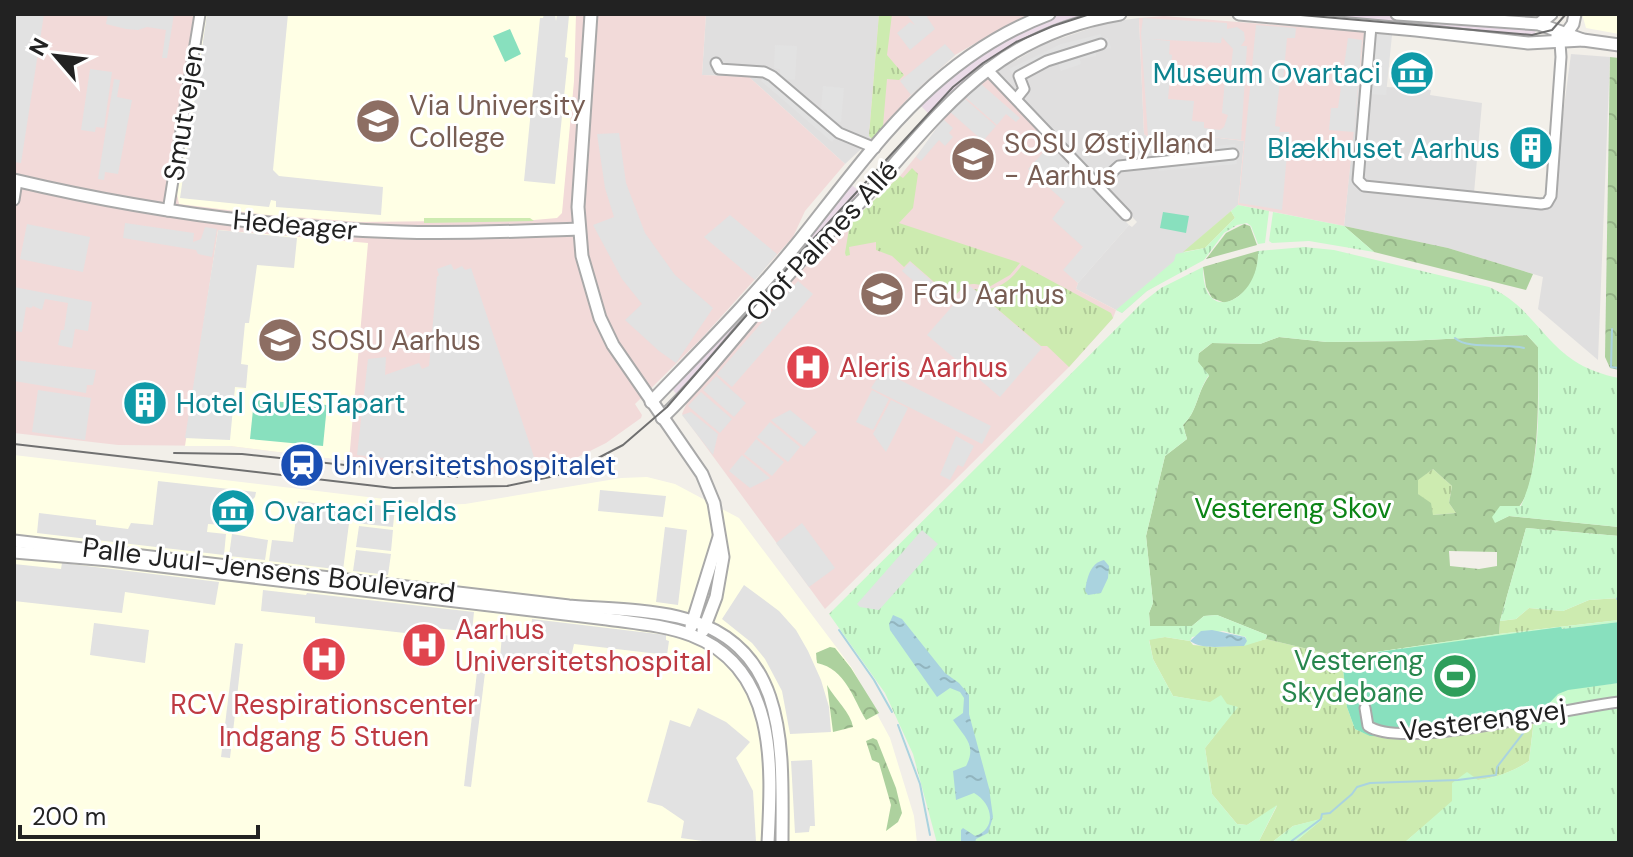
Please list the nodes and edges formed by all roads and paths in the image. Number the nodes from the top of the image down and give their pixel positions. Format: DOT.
graph roads {
  1 [pos="200,14"];
  2 [pos="591,14"];
  3 [pos="1049,14"];
  4 [pos="1120,14"];
  5 [pos="1239,14"];
  6 [pos="1397,14"];
  7 [pos="1551,14"];
  8 [pos="1575,14"];
  9 [pos="1539,24"];
  10 [pos="1371,26"];
  11 [pos="1563,38"];
  12 [pos="1101,44"];
  13 [pos="1619,45"];
  14 [pos="716,63"];
  15 [pos="987,69"];
  16 [pos="1016,99"];
  17 [pos="875,148"];
  18 [pos="1233,154"];
  19 [pos="16,180"];
  20 [pos="1098,185"];
  21 [pos="14,200"];
  22 [pos="168,211"];
  23 [pos="1126,215"];
  24 [pos="579,229"];
  25 [pos="651,402"];
  26 [pos="662,418"];
  27 [pos="721,533"];
  28 [pos="14,541"];
  29 [pos="14,552"];
  30 [pos="697,628"];
  31 [pos="1619,702"];
  32 [pos="1365,708"];
  33 [pos="768,843"];
  34 [pos="782,843"];
  1 -- 22 [label="street, Smutvejen"];
  2 -- 24 [label="street"];
  3 -- 17 [label="street, Olof Palmes Allé"];
  4 -- 15 [label="street, Olof Palmes Allé"];
  5 -- 10 [label="street"];
  6 -- 9 [label="street"];
  7 -- 9 [label="street"];
  8 -- 11 [label="street"];
  9 -- 11 [label="street"];
  10 -- 11 [label="street"];
  10 -- 11 [label="street"];
  11 -- 13 [label="street"];
  12 -- 16 [label="street"];
  14 -- 17 [label="street, Olof Palmes Allé"];
  15 -- 16 [label="street"];
  15 -- 26 [label="street, Olof Palmes Allé"];
  16 -- 20 [label="street"];
  17 -- 25 [label="street, Olof Palmes Allé"];
  18 -- 20 [label="street"];
  19 -- 21 [label="street"];
  19 -- 22 [label="street, Hedeager"];
  20 -- 23 [label="street"];
  22 -- 24 [label="street, Hedeager"];
  24 -- 25 [label="street"];
  25 -- 26 [label="street"];
  26 -- 27 [label="street"];
  27 -- 30 [label="street"];
  27 -- 30 [label="street"];
  28 -- 30 [label="street, Palle Juul-Jensens Boulevard"];
  29 -- 30 [label="street, Palle Juul-Jensens Boulevard"];
  30 -- 33 [label="street, Palle Juul-Jensens Boulevard"];
  30 -- 34 [label="street, Palle Juul-Jensens Boulevard"];
  31 -- 32 [label="street, Vesterengvej"];
}
